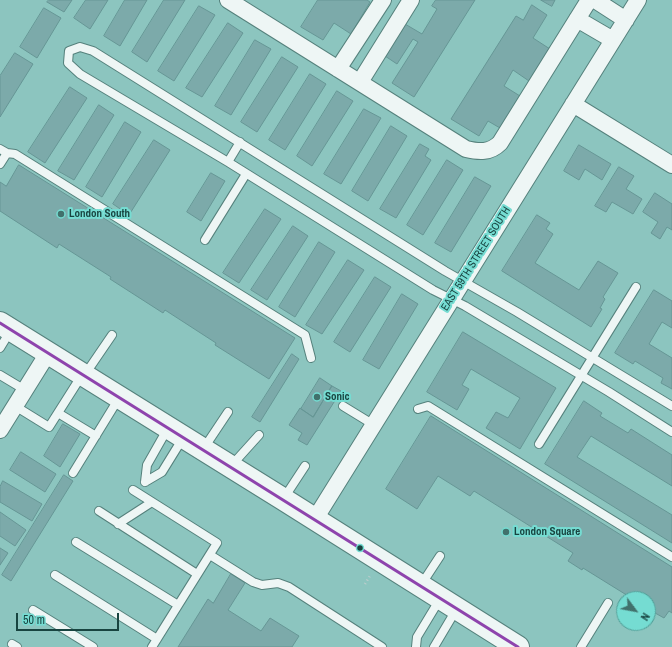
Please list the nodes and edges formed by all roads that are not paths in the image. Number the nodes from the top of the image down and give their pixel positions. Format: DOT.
graph roads {
  1 [pos="228,0"];
  2 [pos="383,0"];
  3 [pos="390,0"];
  4 [pos="589,0"];
  5 [pos="595,0"];
  6 [pos="638,0"];
  7 [pos="408,5"];
  8 [pos="577,19"];
  9 [pos="626,20"];
  10 [pos="613,40"];
  11 [pos="338,69"];
  12 [pos="360,82"];
  13 [pos="573,104"];
  14 [pos="240,142"];
  15 [pos="3,151"];
  16 [pos="228,162"];
  17 [pos="0,164"];
  18 [pos="672,166"];
  19 [pos="246,174"];
  20 [pos="205,240"];
  21 [pos="463,281"];
  22 [pos="636,288"];
  23 [pos="452,299"];
  24 [pos="4,334"];
  25 [pos="112,335"];
  26 [pos="48,353"];
  27 [pos="311,358"];
  28 [pos="593,359"];
  29 [pos="0,375"];
  30 [pos="84,375"];
  31 [pos="582,376"];
  32 [pos="25,390"];
  33 [pos="119,397"];
  34 [pos="15,406"];
  35 [pos="343,406"];
  36 [pos="672,406"];
  37 [pos="418,409"];
  38 [pos="58,412"];
  39 [pos="228,412"];
  40 [pos="374,425"];
  41 [pos="0,430"];
  42 [pos="176,432"];
  43 [pos="672,432"];
  44 [pos="259,435"];
  45 [pos="96,436"];
  46 [pos="539,444"];
  47 [pos="203,450"];
  48 [pos="231,466"];
  49 [pos="305,466"];
  50 [pos="73,473"];
  51 [pos="133,490"];
  52 [pos="283,499"];
  53 [pos="152,502"];
  54 [pos="99,511"];
  55 [pos="315,519"];
  56 [pos="118,524"];
  57 [pos="76,542"];
  58 [pos="210,555"];
  59 [pos="440,556"];
  60 [pos="672,557"];
  61 [pos="197,574"];
  62 [pos="55,575"];
  63 [pos="421,586"];
  64 [pos="608,603"];
  65 [pos="448,604"];
  66 [pos="178,605"];
  67 [pos="33,610"];
  68 [pos="157,639"];
  69 [pos="506,642"];
  70 [pos="93,647"];
  71 [pos="152,647"];
  72 [pos="382,647"];
  73 [pos="416,647"];
  74 [pos="434,647"];
  75 [pos="581,647"];
  1 -- 11 [label="street"];
  2 -- 11 [label="street"];
  3 -- 7 [label="street"];
  4 -- 8 [label="street"];
  5 -- 9 [label="street"];
  6 -- 9 [label="street, EAST 59TH STREET SOUTH"];
  7 -- 12 [label="street"];
  8 -- 10 [label="street"];
  8 -- 12 [label="street"];
  9 -- 10 [label="street, EAST 59TH STREET SOUTH"];
  10 -- 13 [label="street, EAST 59TH STREET SOUTH"];
  11 -- 12 [label="street"];
  13 -- 18 [label="street"];
  13 -- 21 [label="street, EAST 59TH STREET SOUTH"];
  14 -- 16 [label="lane"];
  14 -- 16 [label="lane"];
  14 -- 21 [label="lane"];
  15 -- 17 [label="lane"];
  15 -- 27 [label="lane"];
  16 -- 19 [label="lane"];
  19 -- 20 [label="lane"];
  19 -- 23 [label="lane"];
  21 -- 23 [label="street, EAST 59TH STREET SOUTH"];
  21 -- 28 [label="lane"];
  22 -- 28 [label="lane"];
  23 -- 31 [label="lane"];
  23 -- 40 [label="street, EAST 59TH STREET SOUTH"];
  24 -- 26 [label="main road"];
  25 -- 30 [label="lane"];
  26 -- 30 [label="main road"];
  26 -- 32 [label="street"];
  28 -- 31 [label="lane"];
  28 -- 36 [label="lane"];
  29 -- 32 [label="lane"];
  30 -- 33 [label="main road"];
  30 -- 38 [label="lane"];
  31 -- 43 [label="lane"];
  31 -- 46 [label="lane"];
  32 -- 34 [label="street"];
  33 -- 42 [label="main road"];
  33 -- 45 [label="lane"];
  34 -- 38 [label="lane"];
  34 -- 41 [label="street"];
  35 -- 40 [label="lane"];
  37 -- 60 [label="lane"];
  38 -- 45 [label="lane"];
  39 -- 47 [label="lane"];
  40 -- 55 [label="street, EAST 59TH STREET SOUTH"];
  42 -- 42 [label="lane"];
  42 -- 47 [label="main road"];
  44 -- 48 [label="lane"];
  45 -- 50 [label="lane"];
  47 -- 48 [label="main road"];
  48 -- 52 [label="main road"];
  49 -- 52 [label="lane"];
  51 -- 53 [label="lane"];
  52 -- 55 [label="main road"];
  53 -- 56 [label="lane"];
  53 -- 58 [label="lane"];
  54 -- 56 [label="lane"];
  55 -- 63 [label="main road"];
  56 -- 61 [label="lane"];
  57 -- 66 [label="lane"];
  58 -- 61 [label="lane"];
  58 -- 72 [label="lane"];
  59 -- 63 [label="lane"];
  61 -- 66 [label="lane"];
  62 -- 68 [label="lane"];
  63 -- 65 [label="main road"];
  64 -- 75 [label="lane"];
  65 -- 69 [label="main road"];
  65 -- 73 [label="lane"];
  65 -- 74 [label="lane"];
  66 -- 68 [label="lane"];
  67 -- 70 [label="lane"];
  68 -- 71 [label="lane"];
}
